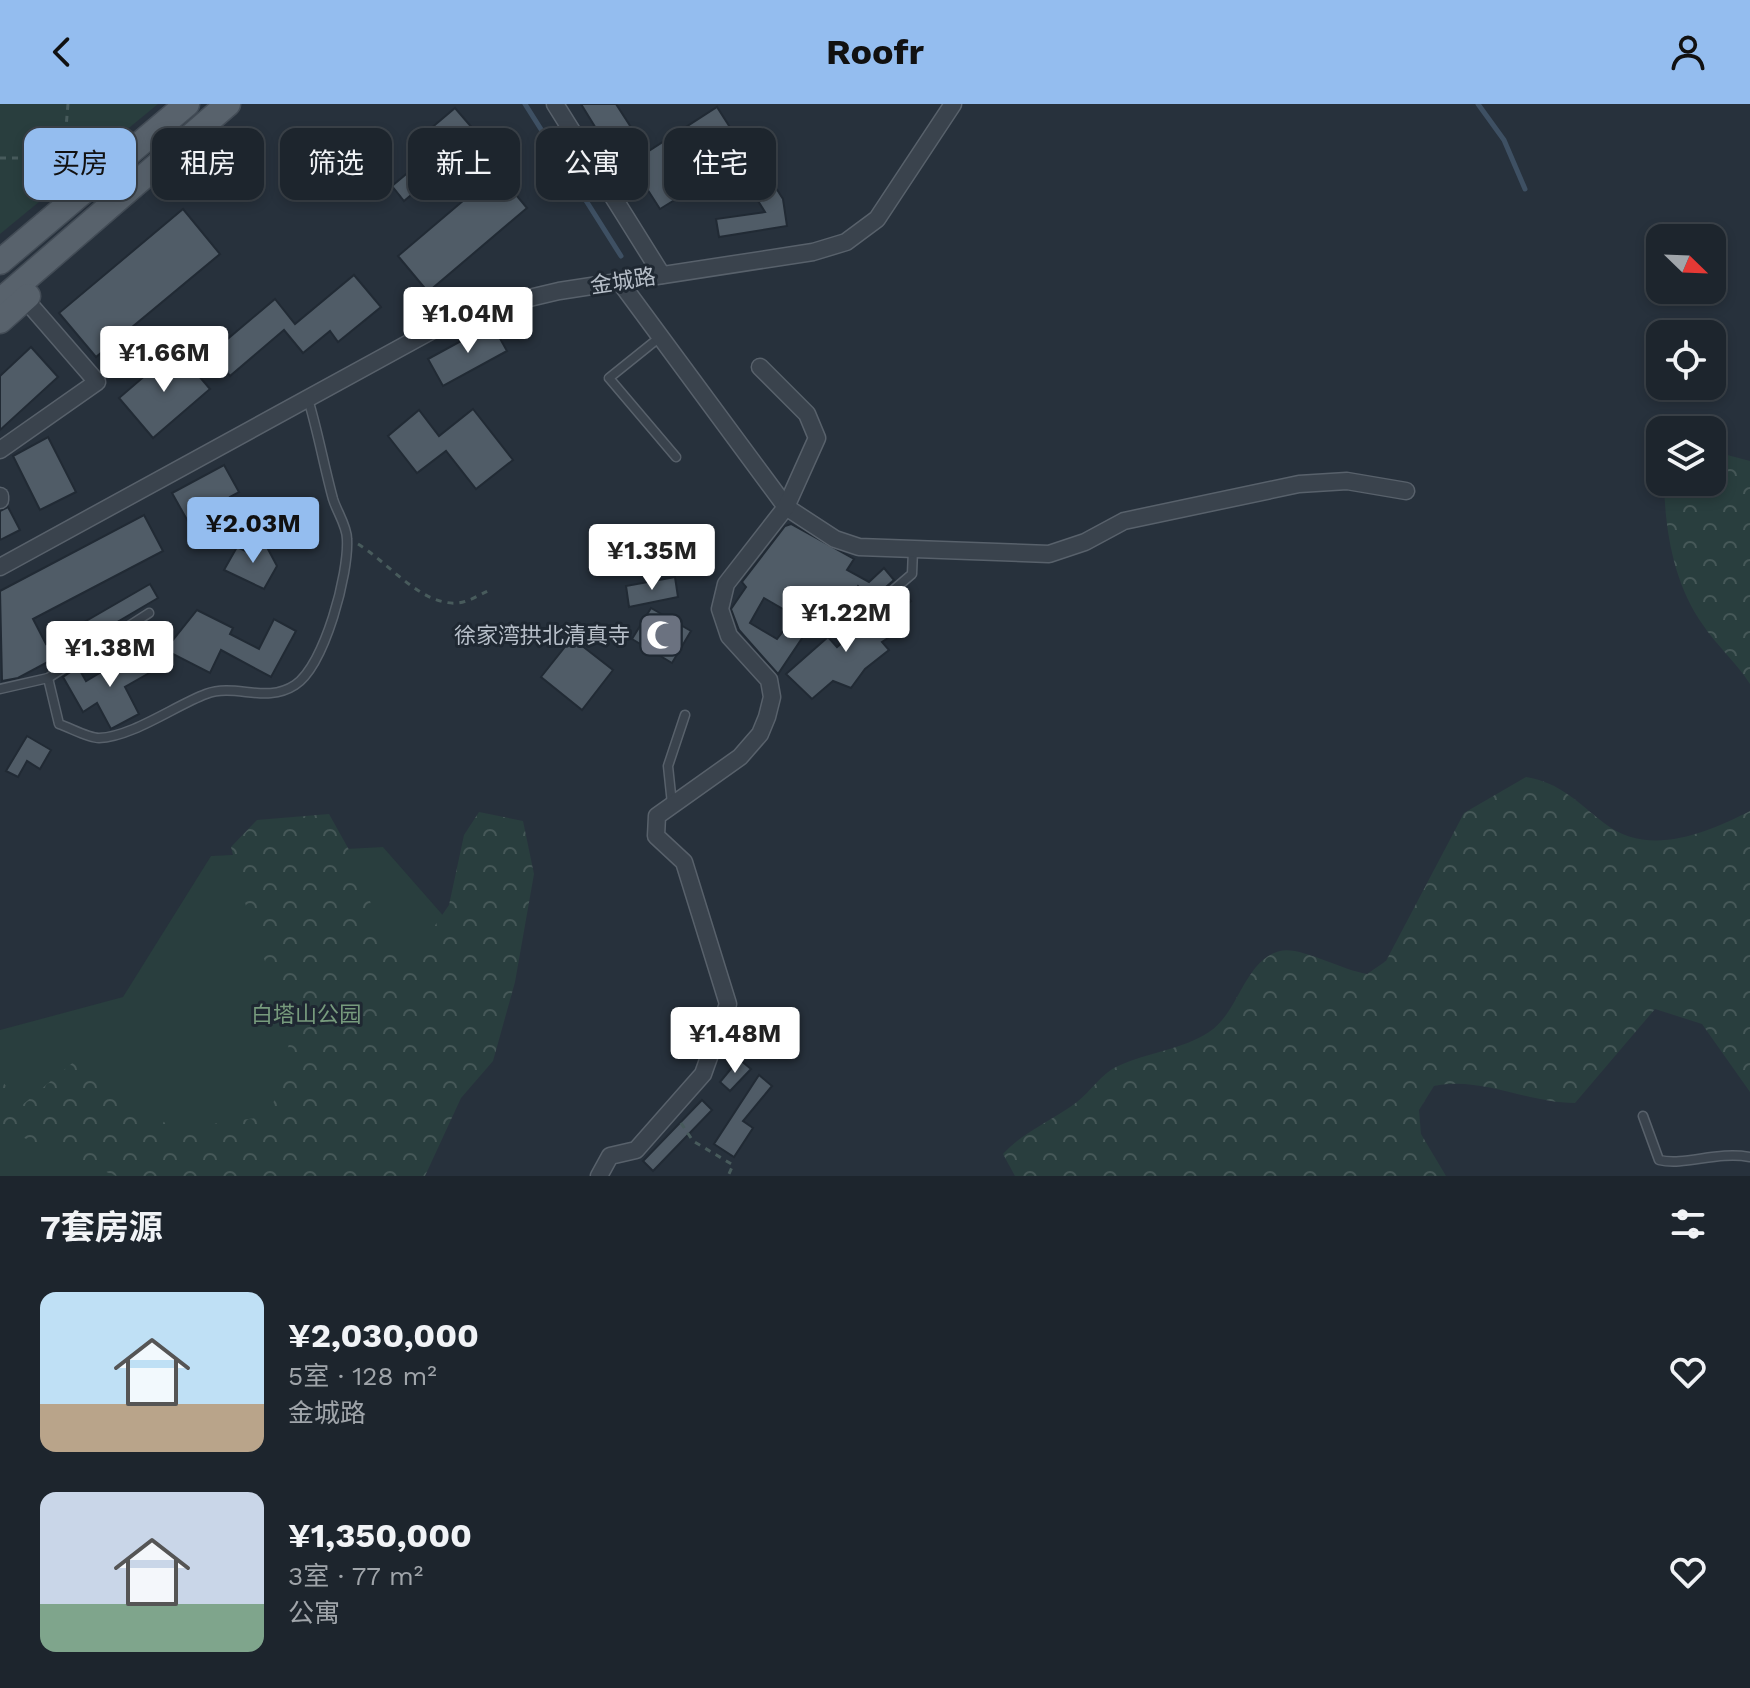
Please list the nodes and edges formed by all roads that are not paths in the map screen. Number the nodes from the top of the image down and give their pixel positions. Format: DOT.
graph roads {
  1 [pos="187,104"];
  2 [pos="228,104"];
  3 [pos="555,104"];
  4 [pos="953,104"];
  5 [pos="200,128"];
  6 [pos="152,169"];
  7 [pos="152,172"];
  8 [pos="0,262"];
  9 [pos="662,275"];
  10 [pos="620,282"];
  11 [pos="25,299"];
  12 [pos="0,301"];
  13 [pos="0,321"];
  14 [pos="660,336"];
  15 [pos="760,367"];
  16 [pos="308,398"];
  17 [pos="0,450"];
  18 [pos="676,457"];
  19 [pos="1406,491"];
  20 [pos="786,507"];
  21 [pos="913,550"];
  22 [pos="0,567"];
  23 [pos="149,613"];
  24 [pos="841,635"];
  25 [pos="48,678"];
  26 [pos="0,689"];
  27 [pos="685,715"];
  28 [pos="672,804"];
  29 [pos="1643,1116"];
  30 [pos="1750,1157"];
  31 [pos="599,1176"];
  1 -- 8 [label="main road"];
  2 -- 5 [label="main road"];
  3 -- 9 [label="street"];
  4 -- 9 [label="street, 金城路"];
  6 -- 12 [label="main road"];
  7 -- 11 [label="main road"];
  9 -- 10 [label="street, 金城路"];
  10 -- 14 [label="street"];
  10 -- 16 [label="street, 金城路"];
  11 -- 13 [label="main road"];
  11 -- 17 [label="street"];
  14 -- 18 [label="lane"];
  14 -- 20 [label="street"];
  15 -- 20 [label="street"];
  16 -- 22 [label="street, 金城路"];
  16 -- 25 [label="lane"];
  19 -- 21 [label="street"];
  20 -- 21 [label="street"];
  20 -- 28 [label="street"];
  21 -- 24 [label="lane"];
  23 -- 25 [label="lane"];
  25 -- 26 [label="lane"];
  27 -- 28 [label="lane"];
  28 -- 31 [label="street"];
  29 -- 30 [label="lane"];
}
